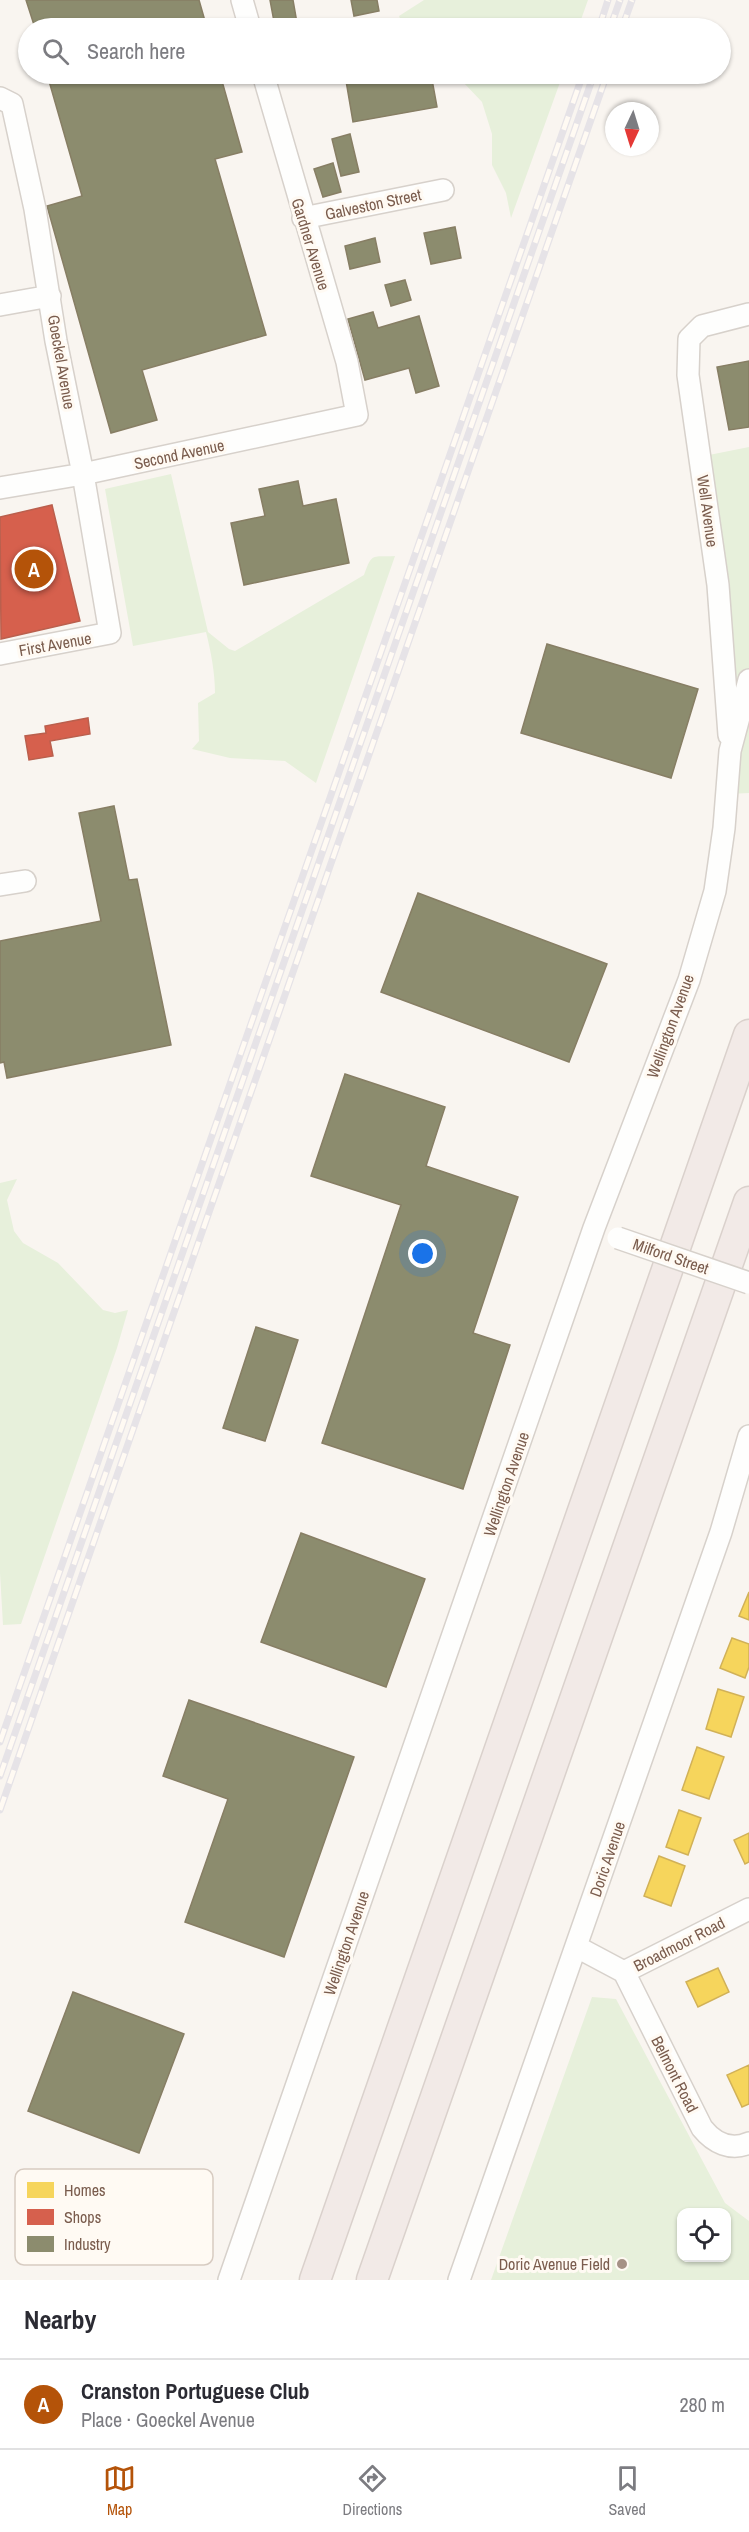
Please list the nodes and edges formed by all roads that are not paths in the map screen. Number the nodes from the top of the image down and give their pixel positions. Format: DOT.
graph roads {
  1 [pos="242,0"];
  2 [pos="247,18"];
  3 [pos="266,84"];
  4 [pos="0,98"];
  5 [pos="442,190"];
  6 [pos="303,218"];
  7 [pos="50,296"];
  8 [pos="0,305"];
  9 [pos="749,314"];
  10 [pos="357,415"];
  11 [pos="83,474"];
  12 [pos="0,488"];
  13 [pos="110,633"];
  14 [pos="0,654"];
  15 [pos="749,680"];
  16 [pos="730,751"];
  17 [pos="25,881"];
  18 [pos="0,885"];
  19 [pos="749,1035"];
  20 [pos="749,1202"];
  21 [pos="594,1228"];
  22 [pos="749,1282"];
  23 [pos="749,1436"];
  24 [pos="749,1909"];
  25 [pos="577,1947"];
  26 [pos="624,1972"];
  27 [pos="749,2143"];
  28 [pos="230,2280"];
  29 [pos="315,2280"];
  30 [pos="372,2280"];
  31 [pos="459,2280"];
  1 -- 2 [label="street"];
  3 -- 6 [label="street, Gardner Avenue"];
  4 -- 7 [label="street, Goeckel Avenue"];
  5 -- 6 [label="street, Galveston Street"];
  6 -- 10 [label="street, Gardner Avenue"];
  7 -- 8 [label="street"];
  7 -- 11 [label="street, Goeckel Avenue"];
  9 -- 16 [label="street, Well Avenue"];
  10 -- 11 [label="street, Second Avenue"];
  11 -- 12 [label="street, Second Avenue"];
  11 -- 13 [label="street, Goeckel Avenue"];
  13 -- 14 [label="street, First Avenue"];
  15 -- 16 [label="street, Wellington Avenue"];
  16 -- 21 [label="street, Wellington Avenue"];
  17 -- 18 [label="street"];
  19 -- 29 [label="highway"];
  20 -- 30 [label="highway"];
  21 -- 22 [label="street, Milford Street, bridge"];
  21 -- 28 [label="street, Wellington Avenue"];
  23 -- 25 [label="street, Doric Avenue"];
  24 -- 26 [label="street, Broadmoor Road"];
  25 -- 26 [label="street, Broadmoor Road"];
  25 -- 31 [label="street, Doric Avenue"];
  26 -- 27 [label="street, Belmont Road"];
}
